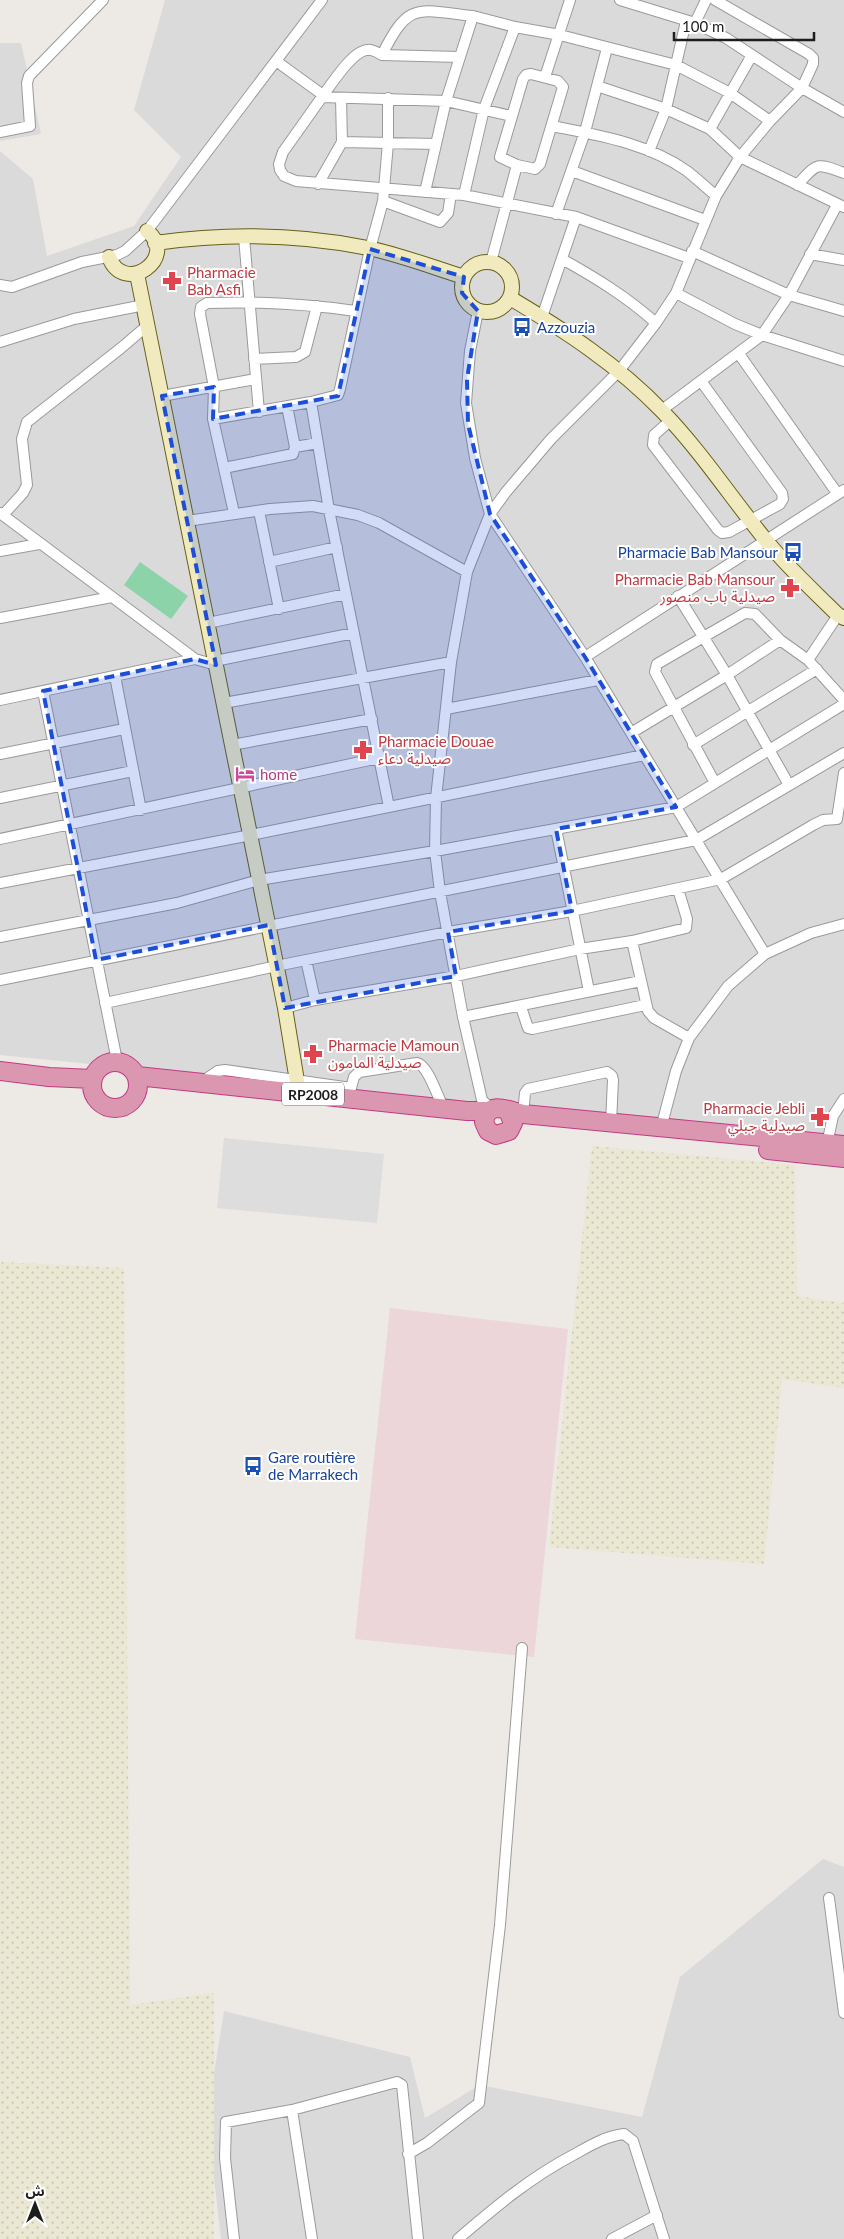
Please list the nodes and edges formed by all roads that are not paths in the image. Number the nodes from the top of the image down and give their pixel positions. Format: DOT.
graph roads {
  1 [pos="103,0"];
  2 [pos="322,0"];
  3 [pos="570,0"];
  4 [pos="706,0"];
  5 [pos="715,0"];
  6 [pos="625,1"];
  7 [pos="472,16"];
  8 [pos="691,22"];
  9 [pos="515,26"];
  10 [pos="560,35"];
  11 [pos="607,48"];
  12 [pos="382,55"];
  13 [pos="752,55"];
  14 [pos="459,57"];
  15 [pos="276,61"];
  16 [pos="676,66"];
  17 [pos="546,77"];
  18 [pos="597,86"];
  19 [pos="802,88"];
  20 [pos="730,93"];
  21 [pos="322,96"];
  22 [pos="341,98"];
  23 [pos="388,98"];
  24 [pos="446,101"];
  25 [pos="484,109"];
  26 [pos="666,109"];
  27 [pos="844,112"];
  28 [pos="511,116"];
  29 [pos="770,121"];
  30 [pos="552,126"];
  31 [pos="710,129"];
  32 [pos="0,132"];
  33 [pos="585,132"];
  34 [pos="342,142"];
  35 [pos="388,143"];
  36 [pos="436,144"];
  37 [pos="650,151"];
  38 [pos="740,157"];
  39 [pos="517,165"];
  40 [pos="572,171"];
  41 [pos="844,173"];
  42 [pos="318,184"];
  43 [pos="796,186"];
  44 [pos="385,188"];
  45 [pos="425,192"];
  46 [pos="451,194"];
  47 [pos="464,195"];
  48 [pos="716,196"];
  49 [pos="384,202"];
  50 [pos="505,204"];
  51 [pos="841,206"];
  52 [pos="556,214"];
  53 [pos="576,217"];
  54 [pos="705,220"];
  55 [pos="147,231"];
  56 [pos="244,237"];
  57 [pos="155,243"];
  58 [pos="370,249"];
  59 [pos="810,254"];
  60 [pos="690,255"];
  61 [pos="109,257"];
  62 [pos="562,259"];
  63 [pos="844,260"];
  64 [pos="491,262"];
  65 [pos="137,274"];
  66 [pos="464,276"];
  67 [pos="0,285"];
  68 [pos="12,287"];
  69 [pos="0,290"];
  70 [pos="676,293"];
  71 [pos="788,295"];
  72 [pos="510,298"];
  73 [pos="249,301"];
  74 [pos="144,305"];
  75 [pos="317,306"];
  76 [pos="355,311"];
  77 [pos="478,311"];
  78 [pos="844,311"];
  79 [pos="542,316"];
  80 [pos="656,323"];
  81 [pos="148,325"];
  82 [pos="762,335"];
  83 [pos="0,342"];
  84 [pos="738,354"];
  85 [pos="254,358"];
  86 [pos="844,361"];
  87 [pos="619,371"];
  88 [pos="256,379"];
  89 [pos="701,381"];
  90 [pos="214,387"];
  91 [pos="162,396"];
  92 [pos="311,402"];
  93 [pos="287,406"];
  94 [pos="260,412"];
  95 [pos="666,415"];
  96 [pos="213,419"];
  97 [pos="318,443"];
  98 [pos="295,447"];
  99 [pos="224,468"];
  100 [pos="840,492"];
  101 [pos="259,510"];
  102 [pos="329,510"];
  103 [pos="1,514"];
  104 [pos="234,514"];
  105 [pos="490,514"];
  106 [pos="750,520"];
  107 [pos="187,521"];
  108 [pos="765,540"];
  109 [pos="39,544"];
  110 [pos="337,547"];
  111 [pos="0,550"];
  112 [pos="269,562"];
  113 [pos="467,572"];
  114 [pos="346,594"];
  115 [pos="678,596"];
  116 [pos="112,597"];
  117 [pos="279,609"];
  118 [pos="841,616"];
  119 [pos="0,618"];
  120 [pos="208,623"];
  121 [pos="354,632"];
  122 [pos="704,637"];
  123 [pos="780,640"];
  124 [pos="585,657"];
  125 [pos="195,659"];
  126 [pos="808,660"];
  127 [pos="451,662"];
  128 [pos="216,663"];
  129 [pos="817,669"];
  130 [pos="727,675"];
  131 [pos="115,676"];
  132 [pos="363,677"];
  133 [pos="598,680"];
  134 [pos="43,691"];
  135 [pos="0,700"];
  136 [pos="844,700"];
  137 [pos="224,703"];
  138 [pos="844,704"];
  139 [pos="673,707"];
  140 [pos="446,709"];
  141 [pos="747,712"];
  142 [pos="372,719"];
  143 [pos="124,729"];
  144 [pos="631,733"];
  145 [pos="54,744"];
  146 [pos="232,745"];
  147 [pos="693,745"];
  148 [pos="769,750"];
  149 [pos="844,753"];
  150 [pos="0,754"];
  151 [pos="644,755"];
  152 [pos="379,758"];
  153 [pos="132,771"];
  154 [pos="844,772"];
  155 [pos="714,783"];
  156 [pos="789,785"];
  157 [pos="62,786"];
  158 [pos="241,787"];
  159 [pos="0,798"];
  160 [pos="436,798"];
  161 [pos="389,807"];
  162 [pos="676,807"];
  163 [pos="141,810"];
  164 [pos="70,826"];
  165 [pos="556,829"];
  166 [pos="251,835"];
  167 [pos="0,839"];
  168 [pos="696,840"];
  169 [pos="435,851"];
  170 [pos="562,867"];
  171 [pos="78,869"];
  172 [pos="721,879"];
  173 [pos="259,880"];
  174 [pos="0,883"];
  175 [pos="678,889"];
  176 [pos="440,892"];
  177 [pos="572,911"];
  178 [pos="89,919"];
  179 [pos="844,924"];
  180 [pos="269,925"];
  181 [pos="448,932"];
  182 [pos="0,937"];
  183 [pos="632,941"];
  184 [pos="580,949"];
  185 [pos="765,954"];
  186 [pos="96,960"];
  187 [pos="306,960"];
  188 [pos="277,966"];
  189 [pos="456,976"];
  190 [pos="0,980"];
  191 [pos="641,980"];
  192 [pos="589,991"];
  193 [pos="315,1000"];
  194 [pos="105,1003"];
  195 [pos="645,1005"];
  196 [pos="521,1007"];
  197 [pos="285,1008"];
  198 [pos="463,1018"];
  199 [pos="689,1038"];
  200 [pos="117,1061"];
  201 [pos="0,1070"];
  202 [pos="137,1082"];
  203 [pos="92,1084"];
  204 [pos="296,1086"];
  205 [pos="844,1099"];
  206 [pos="444,1109"];
  207 [pos="490,1110"];
  208 [pos="514,1118"];
  209 [pos="611,1123"];
  210 [pos="661,1128"];
  211 [pos="488,1131"];
  212 [pos="835,1145"];
  213 [pos="844,1158"];
  214 [pos="522,1648"];
  215 [pos="829,1898"];
  216 [pos="844,2013"];
  217 [pos="292,2110"];
  218 [pos="408,2154"];
  219 [pos="657,2215"];
  220 [pos="234,2239"];
  221 [pos="312,2239"];
  222 [pos="418,2239"];
  223 [pos="458,2239"];
  224 [pos="612,2239"];
  225 [pos="664,2239"];
  1 -- 32 [label="street"];
  2 -- 15 [label="street"];
  3 -- 10 [label="street"];
  4 -- 8 [label="street"];
  5 -- 19 [label="street"];
  6 -- 8 [label="street"];
  7 -- 9 [label="street"];
  7 -- 12 [label="street"];
  7 -- 14 [label="street"];
  8 -- 13 [label="street"];
  8 -- 16 [label="street"];
  9 -- 10 [label="street"];
  9 -- 25 [label="street"];
  10 -- 11 [label="street"];
  10 -- 17 [label="street"];
  11 -- 16 [label="street"];
  11 -- 18 [label="street"];
  12 -- 14 [label="street"];
  12 -- 21 [label="street"];
  13 -- 19 [label="street"];
  13 -- 20 [label="street"];
  14 -- 24 [label="street"];
  15 -- 21 [label="street"];
  15 -- 55 [label="street"];
  16 -- 20 [label="street"];
  16 -- 26 [label="street"];
  17 -- 28 [label="street"];
  17 -- 30 [label="street"];
  18 -- 26 [label="street"];
  18 -- 33 [label="street"];
  19 -- 27 [label="street"];
  19 -- 29 [label="street"];
  20 -- 29 [label="street"];
  20 -- 31 [label="street"];
  21 -- 22 [label="street"];
  21 -- 42 [label="street"];
  22 -- 23 [label="street"];
  22 -- 34 [label="street"];
  23 -- 24 [label="street"];
  23 -- 35 [label="street"];
  24 -- 25 [label="street"];
  24 -- 36 [label="street"];
  25 -- 28 [label="street"];
  25 -- 47 [label="street"];
  26 -- 31 [label="street"];
  26 -- 37 [label="street"];
  28 -- 39 [label="street"];
  29 -- 38 [label="street"];
  30 -- 33 [label="street"];
  30 -- 39 [label="street"];
  31 -- 38 [label="street"];
  33 -- 37 [label="street"];
  33 -- 40 [label="street"];
  34 -- 35 [label="street"];
  34 -- 42 [label="street"];
  35 -- 36 [label="street"];
  35 -- 44 [label="street"];
  36 -- 45 [label="street"];
  37 -- 48 [label="street"];
  38 -- 43 [label="street"];
  38 -- 48 [label="street"];
  39 -- 50 [label="street"];
  40 -- 52 [label="street"];
  40 -- 54 [label="street"];
  41 -- 43 [label="street"];
  42 -- 44 [label="street"];
  43 -- 51 [label="street"];
  44 -- 45 [label="street"];
  44 -- 49 [label="street"];
  45 -- 46 [label="street"];
  46 -- 47 [label="street"];
  46 -- 49 [label="street"];
  47 -- 50 [label="street"];
  48 -- 54 [label="street"];
  49 -- 58 [label="street"];
  50 -- 52 [label="street"];
  50 -- 64 [label="street"];
  51 -- 59 [label="street"];
  52 -- 53 [label="street"];
  53 -- 60 [label="street"];
  53 -- 62 [label="street"];
  54 -- 60 [label="street"];
  55 -- 57 [label="street"];
  55 -- 61 [label="street"];
  56 -- 57 [label="street"];
  56 -- 58 [label="street"];
  56 -- 73 [label="street"];
  57 -- 65 [label="street"];
  58 -- 66 [label="street"];
  58 -- 76 [label="street"];
  59 -- 63 [label="street"];
  59 -- 71 [label="street"];
  60 -- 70 [label="street"];
  60 -- 71 [label="street"];
  61 -- 65 [label="street"];
  61 -- 68 [label="street"];
  62 -- 79 [label="street"];
  62 -- 80 [label="street"];
  64 -- 66 [label="street"];
  64 -- 72 [label="street"];
  65 -- 74 [label="street"];
  66 -- 77 [label="street"];
  67 -- 68 [label="street"];
  68 -- 69 [label="street"];
  70 -- 80 [label="street"];
  70 -- 82 [label="street"];
  71 -- 78 [label="street"];
  71 -- 82 [label="street"];
  72 -- 77 [label="street"];
  72 -- 79 [label="street"];
  73 -- 75 [label="street"];
  73 -- 85 [label="street"];
  73 -- 90 [label="street"];
  74 -- 81 [label="street"];
  74 -- 83 [label="street"];
  75 -- 76 [label="street"];
  75 -- 85 [label="street"];
  76 -- 92 [label="street"];
  77 -- 105 [label="street"];
  79 -- 87 [label="street"];
  80 -- 87 [label="street"];
  81 -- 91 [label="street"];
  81 -- 103 [label="street"];
  82 -- 84 [label="street"];
  82 -- 86 [label="street"];
  84 -- 89 [label="street"];
  84 -- 100 [label="street"];
  85 -- 88 [label="street"];
  87 -- 95 [label="street"];
  87 -- 105 [label="street"];
  88 -- 90 [label="street"];
  88 -- 94 [label="street"];
  89 -- 95 [label="street"];
  89 -- 106 [label="street"];
  90 -- 91 [label="street"];
  90 -- 96 [label="street"];
  91 -- 107 [label="street"];
  92 -- 93 [label="street"];
  92 -- 97 [label="street"];
  93 -- 94 [label="street"];
  93 -- 98 [label="street"];
  94 -- 96 [label="street"];
  95 -- 106 [label="street"];
  95 -- 106 [label="street"];
  96 -- 99 [label="street"];
  97 -- 98 [label="street"];
  97 -- 102 [label="street"];
  98 -- 99 [label="street"];
  99 -- 104 [label="street"];
  100 -- 108 [label="street"];
  101 -- 102 [label="street"];
  101 -- 104 [label="street"];
  101 -- 112 [label="street"];
  102 -- 110 [label="street"];
  102 -- 113 [label="street"];
  103 -- 109 [label="street"];
  104 -- 107 [label="street"];
  105 -- 113 [label="street"];
  105 -- 124 [label="street"];
  106 -- 108 [label="street"];
  107 -- 120 [label="street"];
  108 -- 115 [label="street"];
  108 -- 118 [label="street"];
  109 -- 111 [label="street"];
  109 -- 116 [label="street"];
  110 -- 112 [label="street"];
  110 -- 114 [label="street"];
  112 -- 117 [label="street"];
  113 -- 127 [label="street"];
  114 -- 117 [label="street"];
  114 -- 121 [label="street"];
  115 -- 122 [label="street"];
  115 -- 124 [label="street"];
  116 -- 119 [label="street"];
  116 -- 125 [label="street"];
  117 -- 120 [label="street"];
  118 -- 126 [label="street"];
  120 -- 128 [label="street"];
  121 -- 128 [label="street"];
  121 -- 132 [label="street"];
  122 -- 123 [label="street"];
  122 -- 130 [label="street"];
  122 -- 139 [label="street"];
  123 -- 126 [label="street"];
  123 -- 130 [label="street"];
  124 -- 133 [label="street"];
  125 -- 128 [label="street"];
  125 -- 131 [label="street"];
  126 -- 129 [label="street"];
  127 -- 132 [label="street"];
  127 -- 140 [label="street"];
  128 -- 137 [label="street"];
  129 -- 136 [label="street"];
  129 -- 141 [label="street"];
  130 -- 139 [label="street"];
  130 -- 141 [label="street"];
  131 -- 134 [label="street"];
  131 -- 143 [label="street"];
  132 -- 137 [label="street"];
  132 -- 142 [label="street"];
  133 -- 140 [label="street"];
  133 -- 144 [label="street"];
  134 -- 135 [label="street"];
  134 -- 145 [label="street"];
  137 -- 146 [label="street"];
  138 -- 148 [label="street"];
  139 -- 144 [label="street"];
  139 -- 147 [label="street"];
  140 -- 160 [label="street"];
  141 -- 147 [label="street"];
  141 -- 148 [label="street"];
  142 -- 146 [label="street"];
  142 -- 152 [label="street"];
  143 -- 145 [label="street"];
  143 -- 153 [label="street"];
  144 -- 151 [label="street"];
  145 -- 150 [label="street"];
  145 -- 157 [label="street"];
  146 -- 158 [label="street"];
  147 -- 155 [label="street"];
  148 -- 155 [label="street"];
  148 -- 156 [label="street"];
  149 -- 156 [label="street"];
  151 -- 160 [label="street"];
  151 -- 162 [label="street"];
  152 -- 158 [label="street"];
  152 -- 161 [label="street"];
  153 -- 157 [label="street"];
  153 -- 163 [label="street"];
  154 -- 172 [label="street"];
  155 -- 162 [label="street"];
  156 -- 168 [label="street"];
  157 -- 159 [label="street"];
  157 -- 164 [label="street"];
  158 -- 163 [label="street"];
  158 -- 166 [label="street"];
  160 -- 161 [label="street"];
  160 -- 169 [label="street"];
  161 -- 166 [label="street"];
  162 -- 165 [label="street"];
  162 -- 168 [label="street"];
  163 -- 164 [label="street"];
  164 -- 167 [label="street"];
  164 -- 171 [label="street"];
  165 -- 169 [label="street"];
  165 -- 170 [label="street"];
  166 -- 171 [label="street"];
  166 -- 173 [label="street"];
  168 -- 170 [label="street"];
  168 -- 172 [label="street"];
  169 -- 173 [label="street"];
  169 -- 176 [label="street"];
  170 -- 176 [label="street"];
  170 -- 177 [label="street"];
  171 -- 174 [label="street"];
  171 -- 178 [label="street"];
  172 -- 175 [label="street"];
  172 -- 185 [label="street"];
  173 -- 178 [label="street"];
  173 -- 180 [label="street"];
  175 -- 177 [label="street"];
  175 -- 183 [label="street"];
  176 -- 180 [label="street"];
  176 -- 181 [label="street"];
  177 -- 181 [label="street"];
  177 -- 184 [label="street"];
  178 -- 182 [label="street"];
  178 -- 186 [label="street"];
  179 -- 185 [label="street"];
  180 -- 186 [label="street"];
  180 -- 188 [label="street"];
  181 -- 187 [label="street"];
  181 -- 189 [label="street"];
  183 -- 184 [label="street"];
  183 -- 191 [label="street"];
  184 -- 189 [label="street"];
  184 -- 192 [label="street"];
  185 -- 199 [label="street"];
  186 -- 190 [label="street"];
  186 -- 194 [label="street"];
  187 -- 188 [label="street"];
  187 -- 193 [label="street"];
  188 -- 194 [label="street"];
  188 -- 197 [label="street"];
  189 -- 193 [label="street"];
  189 -- 198 [label="street"];
  191 -- 192 [label="street"];
  191 -- 195 [label="street"];
  192 -- 196 [label="street"];
  193 -- 197 [label="street"];
  194 -- 200 [label="street"];
  195 -- 196 [label="street"];
  195 -- 199 [label="street"];
  196 -- 198 [label="street"];
  197 -- 204 [label="street"];
  198 -- 207 [label="street"];
  199 -- 210 [label="street"];
  200 -- 202 [label="highway"];
  200 -- 203 [label="highway"];
  201 -- 203 [label="highway"];
  202 -- 203 [label="highway"];
  202 -- 204 [label="highway, RP2008"];
  202 -- 211 [label="highway, RP2008"];
  204 -- 206 [label="highway, RP2008"];
  204 -- 206 [label="street"];
  205 -- 212 [label="street"];
  206 -- 207 [label="highway, RP2008"];
  207 -- 208 [label="highway, RP2008"];
  207 -- 211 [label="highway"];
  208 -- 209 [label="highway, RP2008"];
  208 -- 209 [label="street"];
  208 -- 211 [label="highway, RP2008"];
  208 -- 213 [label="highway, RP2008"];
  209 -- 210 [label="highway, RP2008"];
  210 -- 212 [label="highway, RP2008"];
  214 -- 218 [label="street"];
  215 -- 216 [label="street"];
  217 -- 218 [label="street"];
  217 -- 220 [label="street"];
  217 -- 221 [label="street"];
  218 -- 222 [label="street"];
  219 -- 223 [label="street"];
  219 -- 224 [label="street"];
  219 -- 225 [label="street"];
}
